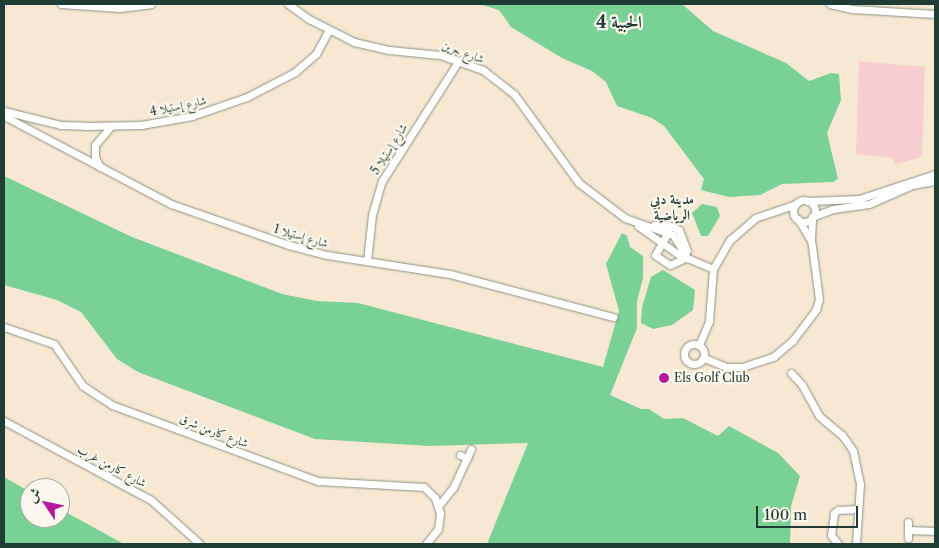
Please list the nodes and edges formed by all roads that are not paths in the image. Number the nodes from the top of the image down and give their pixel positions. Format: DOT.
graph roads {
  1 [pos="61,4"];
  2 [pos="151,4"];
  3 [pos="288,4"];
  4 [pos="830,4"];
  5 [pos="899,4"];
  6 [pos="898,12"];
  7 [pos="935,14"];
  8 [pos="329,30"];
  9 [pos="459,60"];
  10 [pos="4,111"];
  11 [pos="4,116"];
  12 [pos="110,126"];
  13 [pos="102,169"];
  14 [pos="935,174"];
  15 [pos="935,181"];
  16 [pos="808,201"];
  17 [pos="796,204"];
  18 [pos="771,212"];
  19 [pos="797,218"];
  20 [pos="812,218"];
  21 [pos="635,224"];
  22 [pos="646,226"];
  23 [pos="668,232"];
  24 [pos="810,239"];
  25 [pos="661,243"];
  26 [pos="686,258"];
  27 [pos="367,261"];
  28 [pos="714,269"];
  29 [pos="613,317"];
  30 [pos="4,327"];
  31 [pos="699,345"];
  32 [pos="704,358"];
  33 [pos="791,374"];
  34 [pos="4,421"];
  35 [pos="471,449"];
  36 [pos="439,505"];
  37 [pos="858,510"];
  38 [pos="908,530"];
  39 [pos="935,531"];
  40 [pos="200,544"];
  41 [pos="426,544"];
  42 [pos="838,544"];
  43 [pos="856,544"];
  1 -- 2 [label="street"];
  3 -- 8 [label="street, شارع جرين"];
  4 -- 6 [label="street"];
  5 -- 6 [label="street"];
  6 -- 7 [label="street"];
  8 -- 9 [label="street, شارع جرين"];
  8 -- 12 [label="street, شارع إستيلا 4"];
  9 -- 21 [label="street, شارع جرين"];
  9 -- 27 [label="street, شارع إستيلا 5"];
  10 -- 12 [label="street, شارع إستيلا 4"];
  11 -- 13 [label="street, شارع إستيلا 1"];
  12 -- 13 [label="street"];
  13 -- 27 [label="street, شارع إستيلا 1"];
  14 -- 16 [label="street"];
  15 -- 20 [label="street"];
  16 -- 17 [label="street"];
  16 -- 20 [label="street"];
  17 -- 18 [label="street"];
  17 -- 19 [label="street"];
  18 -- 19 [label="street"];
  18 -- 28 [label="street"];
  19 -- 20 [label="street"];
  19 -- 24 [label="street"];
  20 -- 24 [label="street"];
  21 -- 22 [label="street, شارع جرين"];
  21 -- 25 [label="street, شارع جرين"];
  22 -- 23 [label="street, شارع جرين"];
  22 -- 26 [label="street"];
  23 -- 25 [label="street"];
  23 -- 26 [label="street"];
  24 -- 32 [label="street"];
  25 -- 26 [label="street, شارع جرين"];
  25 -- 26 [label="street"];
  26 -- 28 [label="street, شارع جرين"];
  27 -- 29 [label="street, شارع إستيلا 1"];
  28 -- 31 [label="street"];
  30 -- 36 [label="street, شارع كارمن شرق"];
  31 -- 32 [label="street"];
  31 -- 32 [label="street"];
  33 -- 37 [label="street"];
  34 -- 40 [label="street, شارع كارمن غرب"];
  35 -- 36 [label="street"];
  36 -- 41 [label="street"];
  37 -- 42 [label="street"];
  37 -- 43 [label="street"];
  38 -- 39 [label="street"];
}
